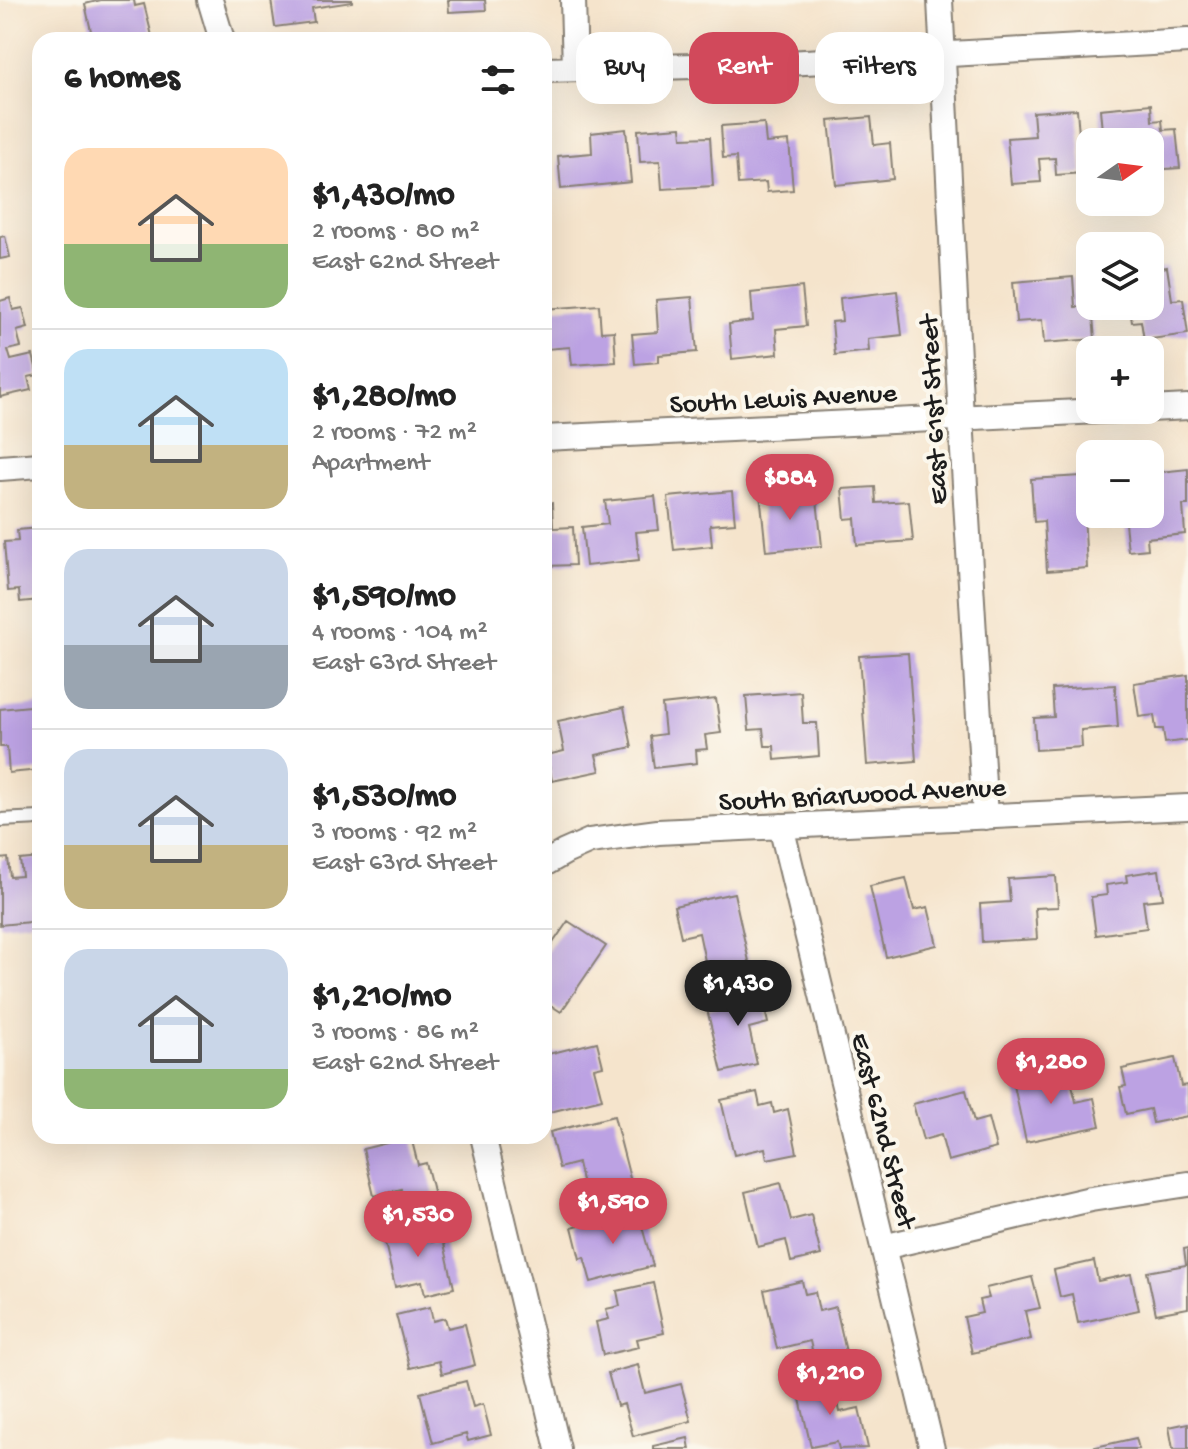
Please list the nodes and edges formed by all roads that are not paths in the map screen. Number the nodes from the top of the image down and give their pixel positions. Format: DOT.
graph roads {
  1 [pos="210,0"];
  2 [pos="573,0"];
  3 [pos="940,0"];
  4 [pos="220,32"];
  5 [pos="942,32"];
  6 [pos="1188,41"];
  7 [pos="944,54"];
  8 [pos="815,61"];
  9 [pos="575,69"];
  10 [pos="552,70"];
  11 [pos="944,74"];
  12 [pos="1188,407"];
  13 [pos="1164,408"];
  14 [pos="1076,412"];
  15 [pos="961,418"];
  16 [pos="552,438"];
  17 [pos="32,466"];
  18 [pos="0,468"];
  19 [pos="1188,807"];
  20 [pos="985,817"];
  21 [pos="32,818"];
  22 [pos="0,820"];
  23 [pos="781,826"];
  24 [pos="552,859"];
  25 [pos="485,1144"];
  26 [pos="1188,1184"];
  27 [pos="883,1247"];
  28 [pos="558,1449"];
  29 [pos="932,1449"];
  1 -- 4 [label="street"];
  2 -- 9 [label="street"];
  3 -- 5 [label="street, East 61st Street"];
  6 -- 7 [label="street"];
  8 -- 9 [label="street"];
  9 -- 10 [label="street"];
  11 -- 15 [label="street, East 61st Street"];
  12 -- 13 [label="street"];
  14 -- 15 [label="street, South Lewis Avenue"];
  15 -- 16 [label="street, South Lewis Avenue"];
  15 -- 20 [label="street, East 61st Street"];
  17 -- 18 [label="street"];
  19 -- 20 [label="street, South Briarwood Avenue"];
  20 -- 23 [label="street, South Briarwood Avenue"];
  21 -- 22 [label="lane"];
  23 -- 24 [label="street, South Briarwood Avenue"];
  23 -- 27 [label="street, East 62nd Street"];
  25 -- 28 [label="street"];
  26 -- 27 [label="street"];
  27 -- 29 [label="street, East 62nd Street"];
}
